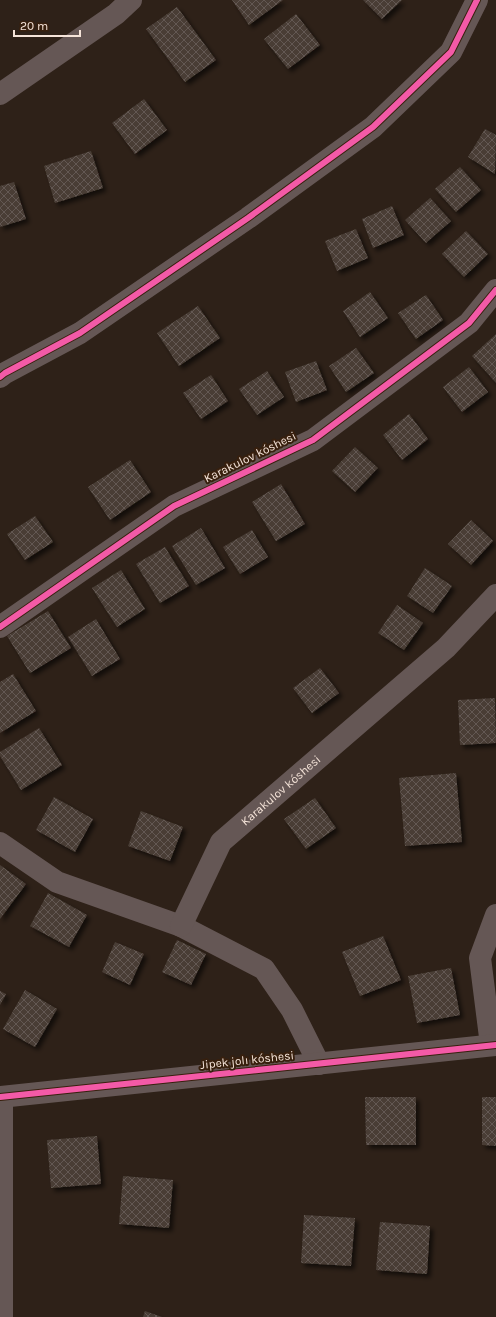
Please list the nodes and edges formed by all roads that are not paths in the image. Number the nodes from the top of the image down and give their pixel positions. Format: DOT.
graph roads {
  1 [pos="131,0"];
  2 [pos="477,0"];
  3 [pos="0,94"];
  4 [pos="496,290"];
  5 [pos="0,377"];
  6 [pos="496,595"];
  7 [pos="0,627"];
  8 [pos="0,843"];
  9 [pos="496,915"];
  10 [pos="182,926"];
  11 [pos="493,1045"];
  12 [pos="319,1064"];
  13 [pos="1,1097"];
  14 [pos="2,1317"];
  1 -- 3 [label="street"];
  2 -- 5 [label="street"];
  4 -- 7 [label="street, Karakulov kóshesi"];
  6 -- 10 [label="street, Karakulov kóshesi"];
  8 -- 10 [label="street"];
  9 -- 11 [label="street"];
  10 -- 12 [label="street"];
  11 -- 12 [label="street, Jipek jolı kóshesi"];
  12 -- 13 [label="street, Jipek jolı kóshesi"];
  13 -- 14 [label="street"];
}
